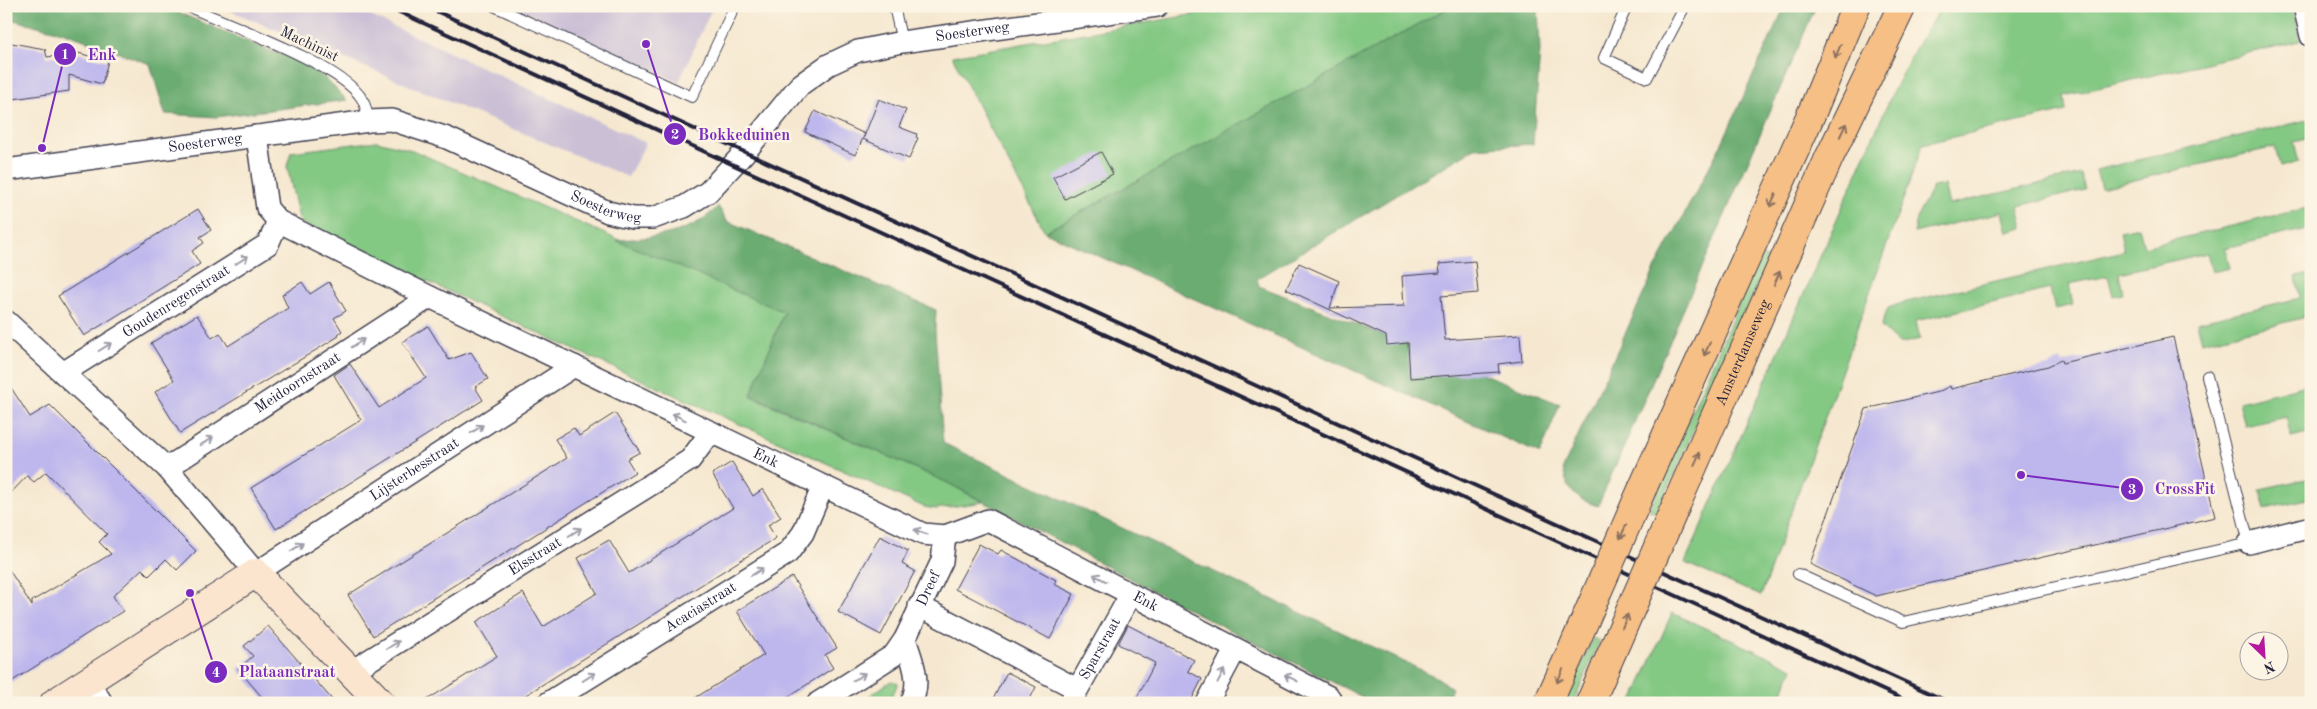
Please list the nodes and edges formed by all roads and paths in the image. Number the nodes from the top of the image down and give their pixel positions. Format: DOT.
graph roads {
  1 [pos="187,6"];
  2 [pos="494,6"];
  3 [pos="735,6"];
  4 [pos="894,6"];
  5 [pos="1157,6"];
  6 [pos="1627,6"];
  7 [pos="1685,6"];
  8 [pos="1856,6"];
  9 [pos="1902,6"];
  10 [pos="2304,6"];
  11 [pos="2311,36"];
  12 [pos="902,42"];
  13 [pos="369,121"];
  14 [pos="257,136"];
  15 [pos="6,170"];
  16 [pos="278,221"];
  17 [pos="430,297"];
  18 [pos="6,321"];
  19 [pos="574,366"];
  20 [pos="63,373"];
  21 [pos="2207,376"];
  22 [pos="711,432"];
  23 [pos="167,468"];
  24 [pos="823,486"];
  25 [pos="2311,527"];
  26 [pos="945,536"];
  27 [pos="2249,543"];
  28 [pos="256,573"];
  29 [pos="1798,574"];
  30 [pos="1131,594"];
  31 [pos="919,606"];
  32 [pos="905,639"];
  33 [pos="1235,650"];
  34 [pos="352,671"];
  35 [pos="95,692"];
  36 [pos="1074,696"];
  37 [pos="54,703"];
  38 [pos="381,703"];
  39 [pos="548,703"];
  40 [pos="818,703"];
  41 [pos="911,703"];
  42 [pos="1207,703"];
  43 [pos="1332,703"];
  44 [pos="1548,703"];
  45 [pos="1590,703"];
  1 -- 13 [label="lane, Machinist"];
  2 -- 3 [label="lane"];
  4 -- 12 [label="lane"];
  5 -- 12 [label="street, Soesterweg"];
  6 -- 7 [label="lane"];
  8 -- 44 [label="main road, one-way, bridge"];
  45 -- 9 [label="main road, Amsterdamseweg, one-way, bridge"];
  10 -- 11 [label="street"];
  12 -- 13 [label="street, Soesterweg"];
  13 -- 14 [label="street, Soesterweg"];
  14 -- 15 [label="street, Soesterweg"];
  14 -- 16 [label="street"];
  16 -- 17 [label="street, Enk"];
  20 -- 16 [label="street, Goudenregenstraat, one-way"];
  17 -- 19 [label="street, Enk"];
  23 -- 17 [label="street, Meidoornstraat, one-way"];
  18 -- 20 [label="street"];
  22 -- 19 [label="street, Enk, one-way"];
  28 -- 19 [label="street, Lijsterbesstraat, one-way"];
  20 -- 23 [label="street"];
  21 -- 27 [label="lane"];
  22 -- 24 [label="street, Enk"];
  34 -- 22 [label="street, Elsstraat, one-way"];
  23 -- 28 [label="street"];
  26 -- 24 [label="street, Enk, one-way"];
  39 -- 24 [label="street, Acaciastraat, one-way"];
  25 -- 27 [label="street"];
  30 -- 26 [label="street, Enk, one-way"];
  26 -- 31 [label="street, Dreef"];
  27 -- 29 [label="lane"];
  28 -- 34 [label="street"];
  28 -- 35 [label="street"];
  30 -- 33 [label="street, Enk"];
  30 -- 36 [label="street, Sparstraat"];
  31 -- 32 [label="street, Dreef"];
  31 -- 36 [label="street"];
  40 -- 32 [label="street, Dreef, one-way"];
  32 -- 41 [label="street"];
  42 -- 33 [label="street, one-way"];
  43 -- 33 [label="street, Enk, one-way"];
  34 -- 38 [label="street"];
  35 -- 37 [label="street"];
}
